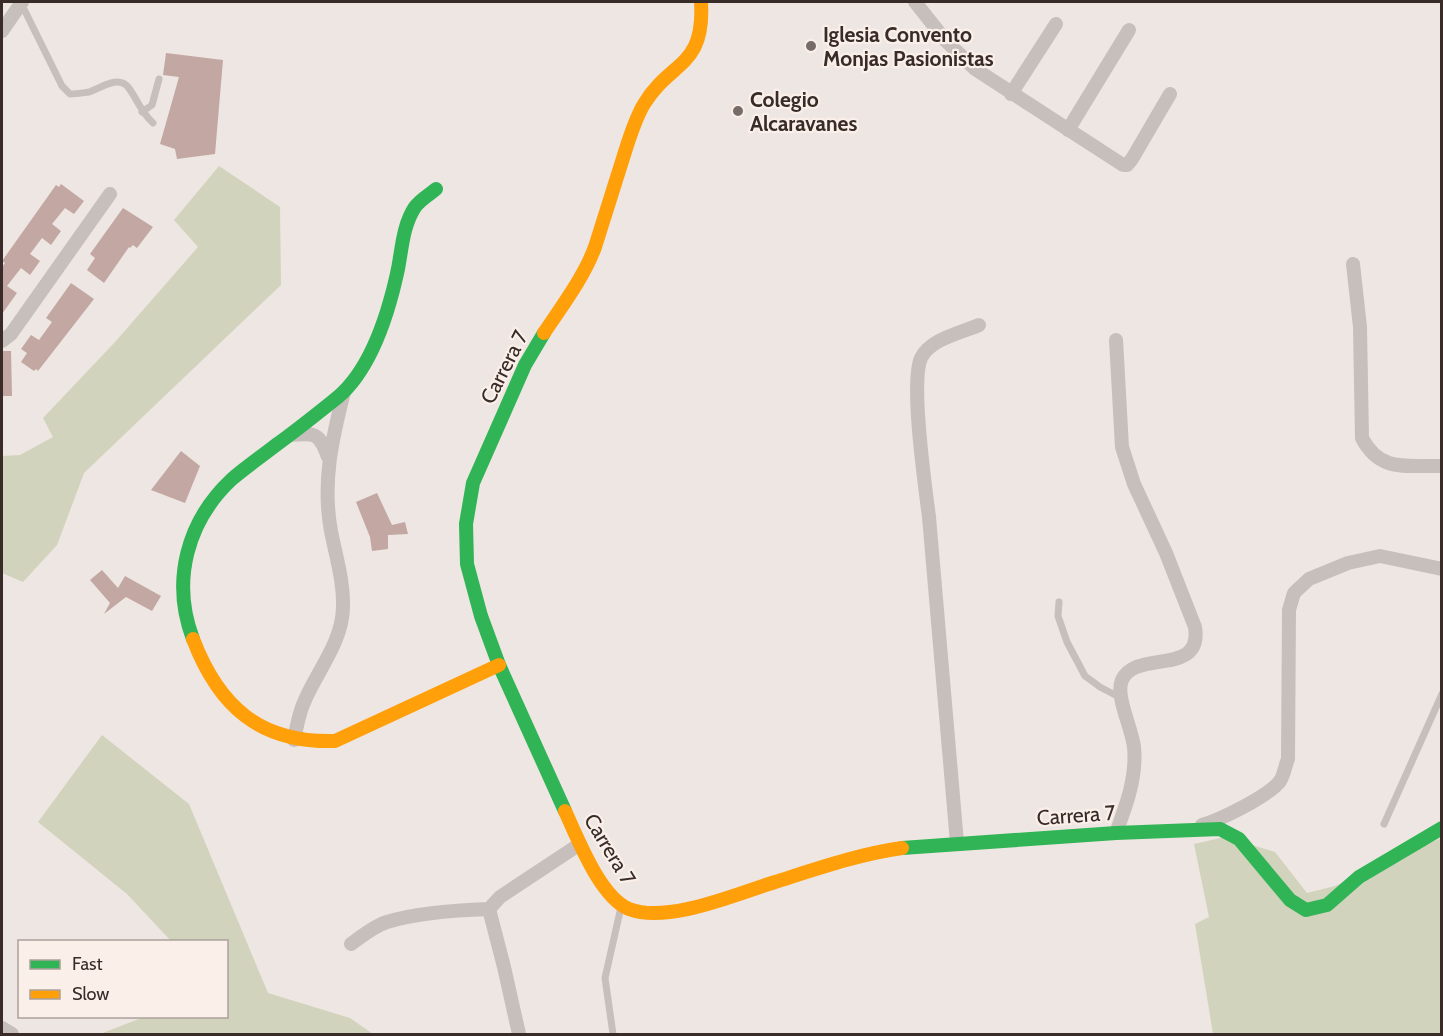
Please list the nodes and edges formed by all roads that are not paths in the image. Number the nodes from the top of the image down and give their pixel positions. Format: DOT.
graph roads {
  1 [pos="22,2"];
  2 [pos="701,2"];
  3 [pos="915,2"];
  4 [pos="1056,24"];
  5 [pos="1129,30"];
  6 [pos="2,31"];
  7 [pos="159,79"];
  8 [pos="1011,94"];
  9 [pos="1170,94"];
  10 [pos="142,112"];
  11 [pos="153,123"];
  12 [pos="1068,130"];
  13 [pos="436,189"];
  14 [pos="110,194"];
  15 [pos="1353,264"];
  16 [pos="979,326"];
  17 [pos="1116,340"];
  18 [pos="2,341"];
  19 [pos="344,392"];
  20 [pos="290,435"];
  21 [pos="329,458"];
  22 [pos="1442,466"];
  23 [pos="1442,569"];
  24 [pos="1059,602"];
  25 [pos="499,666"];
  26 [pos="1442,694"];
  27 [pos="1121,698"];
  28 [pos="294,740"];
  29 [pos="1384,824"];
  30 [pos="1442,828"];
  31 [pos="1185,829"];
  32 [pos="1116,833"];
  33 [pos="957,843"];
  34 [pos="580,844"];
  35 [pos="622,905"];
  36 [pos="489,909"];
  37 [pos="351,944"];
  38 [pos="2,1028"];
  39 [pos="12,1035"];
  40 [pos="519,1035"];
  41 [pos="613,1035"];
  1 -- 6 [label="street"];
  1 -- 10 [label="lane"];
  2 -- 25 [label="street, Carrera 7"];
  3 -- 8 [label="street"];
  4 -- 8 [label="street"];
  5 -- 12 [label="street"];
  7 -- 10 [label="lane"];
  8 -- 12 [label="street"];
  9 -- 12 [label="street"];
  10 -- 11 [label="lane"];
  13 -- 19 [label="street"];
  14 -- 18 [label="street"];
  15 -- 22 [label="street"];
  16 -- 33 [label="street"];
  17 -- 27 [label="street"];
  19 -- 20 [label="street"];
  19 -- 21 [label="street"];
  20 -- 21 [label="street"];
  20 -- 28 [label="street"];
  21 -- 28 [label="street"];
  23 -- 31 [label="street"];
  24 -- 27 [label="lane"];
  25 -- 28 [label="street"];
  25 -- 34 [label="street, Carrera 7"];
  26 -- 29 [label="lane"];
  27 -- 32 [label="street"];
  30 -- 31 [label="street, Carrera 7"];
  31 -- 32 [label="street, Carrera 7"];
  32 -- 33 [label="street, Carrera 7"];
  33 -- 35 [label="street, Carrera 7"];
  34 -- 35 [label="street, Carrera 7"];
  34 -- 36 [label="street"];
  35 -- 41 [label="lane"];
  36 -- 37 [label="street"];
  36 -- 40 [label="street"];
  38 -- 39 [label="street"];
}
